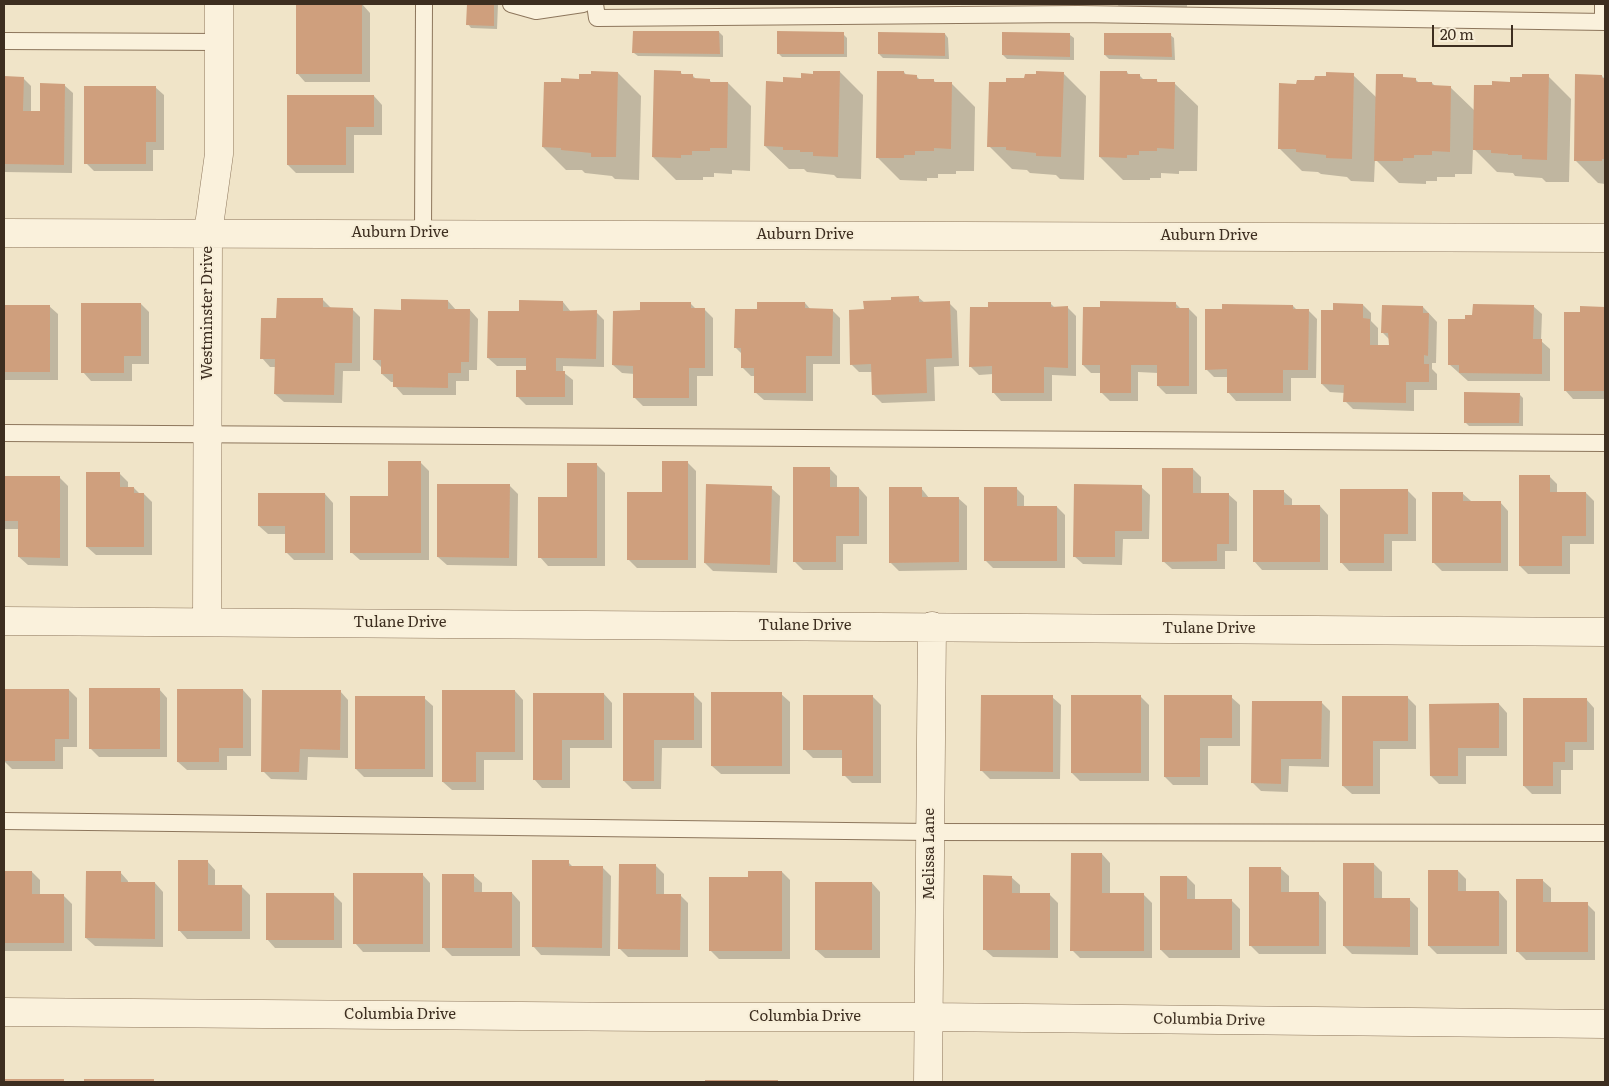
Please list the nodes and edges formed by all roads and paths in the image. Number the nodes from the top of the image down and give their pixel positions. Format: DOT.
graph roads {
  1 [pos="219,4"];
  2 [pos="424,4"];
  3 [pos="511,4"];
  4 [pos="582,4"];
  5 [pos="595,4"];
  6 [pos="1603,4"];
  7 [pos="1078,9"];
  8 [pos="1227,10"];
  9 [pos="1604,22"];
  10 [pos="4,41"];
  11 [pos="219,42"];
  12 [pos="208,232"];
  13 [pos="4,233"];
  14 [pos="423,233"];
  15 [pos="1605,238"];
  16 [pos="4,433"];
  17 [pos="208,434"];
  18 [pos="1605,443"];
  19 [pos="4,621"];
  20 [pos="207,622"];
  21 [pos="932,626"];
  22 [pos="1605,632"];
  23 [pos="4,821"];
  24 [pos="930,832"];
  25 [pos="1605,833"];
  26 [pos="4,1012"];
  27 [pos="928,1017"];
  28 [pos="1605,1024"];
  29 [pos="928,1082"];
  1 -- 11 [label="street, Westminster Drive"];
  2 -- 14 [label="lane"];
  3 -- 4 [label="lane"];
  5 -- 7 [label="lane"];
  6 -- 9 [label="lane"];
  7 -- 8 [label="lane"];
  8 -- 9 [label="lane"];
  10 -- 11 [label="lane"];
  11 -- 12 [label="street, Westminster Drive"];
  12 -- 13 [label="street, Auburn Drive"];
  12 -- 14 [label="street, Auburn Drive"];
  12 -- 17 [label="street, Westminster Drive"];
  14 -- 15 [label="street, Auburn Drive"];
  16 -- 17 [label="lane"];
  17 -- 18 [label="lane"];
  17 -- 20 [label="street, Westminster Drive"];
  19 -- 20 [label="street, Tulane Drive"];
  20 -- 21 [label="street, Tulane Drive"];
  21 -- 22 [label="street, Tulane Drive"];
  21 -- 24 [label="street, Melissa Lane"];
  23 -- 24 [label="lane"];
  24 -- 25 [label="lane"];
  24 -- 27 [label="street, Melissa Lane"];
  26 -- 27 [label="street, Columbia Drive"];
  27 -- 28 [label="street, Columbia Drive"];
  27 -- 29 [label="street, Melissa Lane"];
}
